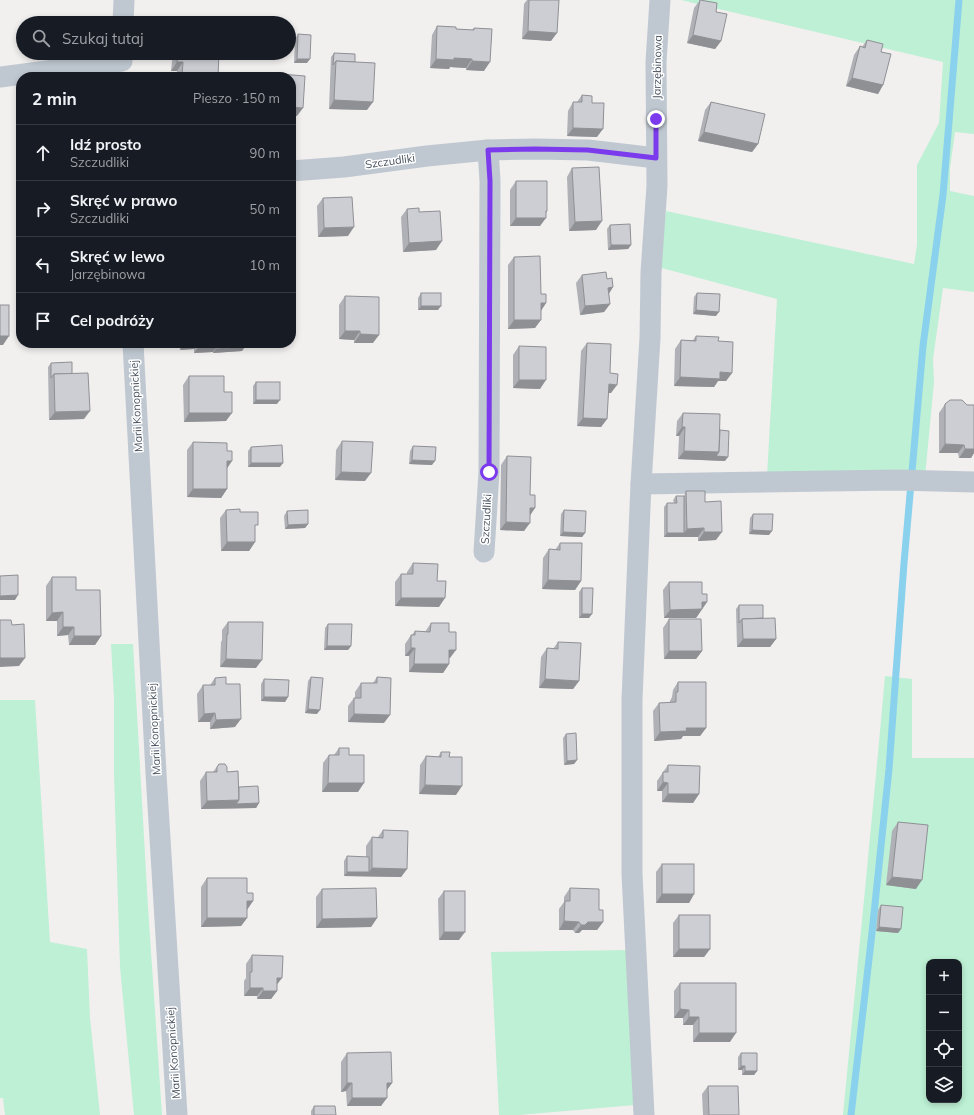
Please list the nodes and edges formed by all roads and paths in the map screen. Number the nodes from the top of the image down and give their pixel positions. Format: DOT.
graph roads {
  1 [pos="124,0"];
  2 [pos="660,0"];
  3 [pos="123,16"];
  4 [pos="123,64"];
  5 [pos="41,72"];
  6 [pos="16,74"];
  7 [pos="0,76"];
  8 [pos="488,150"];
  9 [pos="656,158"];
  10 [pos="296,172"];
  11 [pos="133,348"];
  12 [pos="974,482"];
  13 [pos="641,484"];
  14 [pos="484,552"];
  15 [pos="177,1115"];
  16 [pos="644,1115"];
  1 -- 3 [label="street"];
  2 -- 9 [label="street, Jarzębinowa"];
  4 -- 5 [label="street"];
  6 -- 7 [label="street"];
  8 -- 9 [label="street, Szczudliki"];
  8 -- 10 [label="street, Szczudliki"];
  8 -- 14 [label="street, Szczudliki"];
  9 -- 13 [label="street, Jarzębinowa"];
  11 -- 15 [label="street, Marii Konopnickiej"];
  12 -- 13 [label="street"];
  13 -- 16 [label="street, Jarzębinowa"];
}
